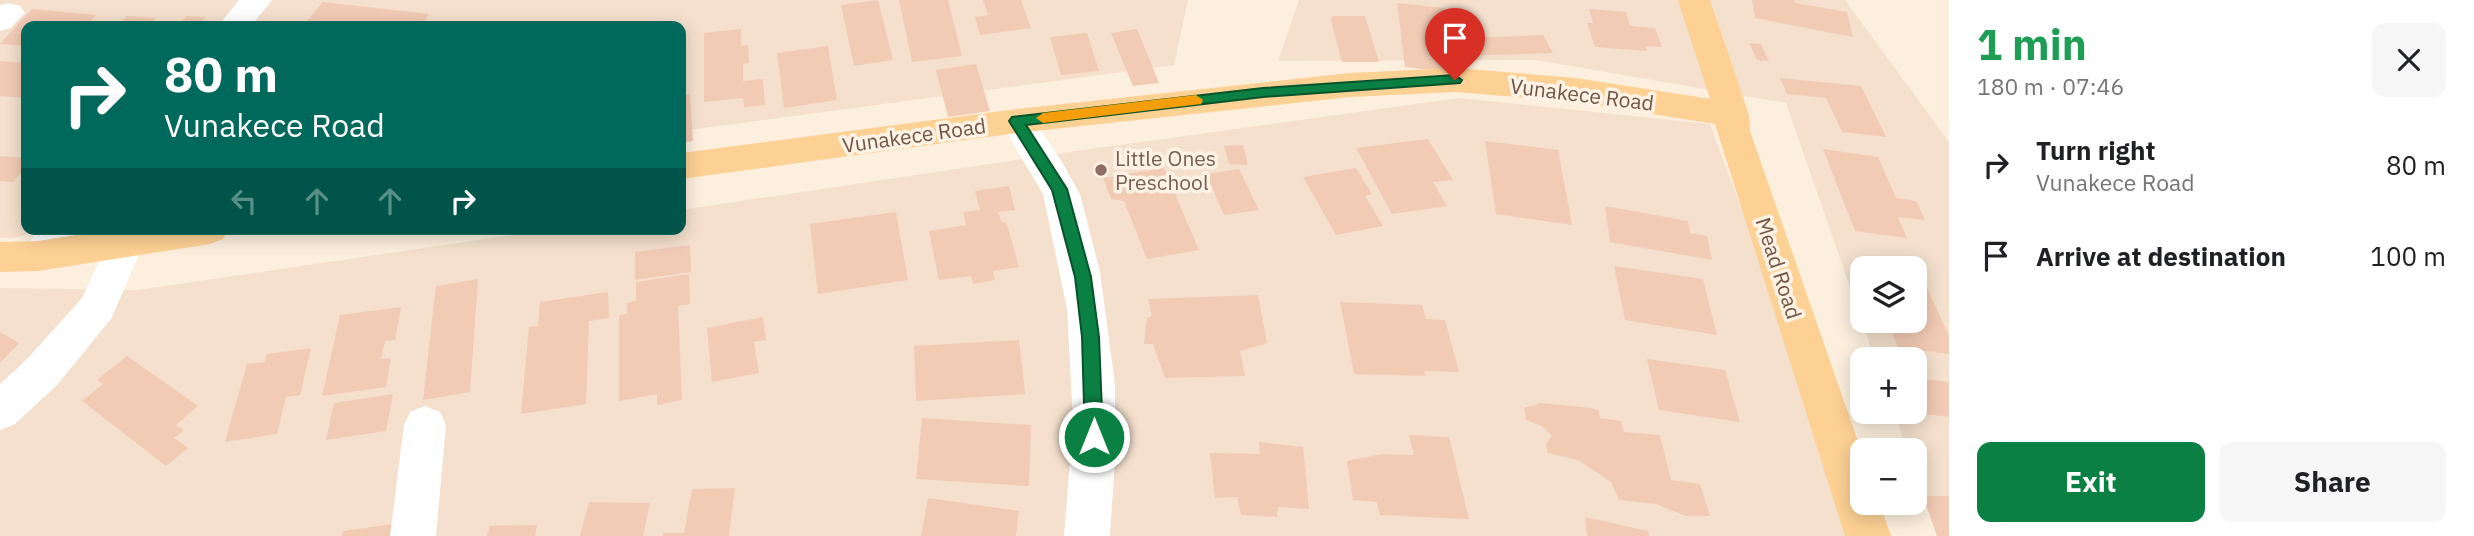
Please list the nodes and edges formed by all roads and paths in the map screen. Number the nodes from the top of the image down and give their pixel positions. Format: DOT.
graph roads {
  1 [pos="256,0"];
  2 [pos="1694,0"];
  3 [pos="238,21"];
  4 [pos="1732,114"];
  5 [pos="1017,121"];
  6 [pos="686,165"];
  7 [pos="164,235"];
  8 [pos="126,240"];
  9 [pos="49,243"];
  10 [pos="0,257"];
  11 [pos="0,411"];
  12 [pos="425,425"];
  13 [pos="413,536"];
  14 [pos="1087,536"];
  15 [pos="1868,536"];
  1 -- 3 [label="street"];
  2 -- 4 [label="main road, Mead Road"];
  4 -- 5 [label="main road, Vunakece Road"];
  4 -- 15 [label="main road, Mead Road"];
  5 -- 6 [label="main road, Vunakece Road"];
  5 -- 14 [label="street"];
  7 -- 8 [label="main road"];
  8 -- 9 [label="main road"];
  8 -- 11 [label="street"];
  9 -- 10 [label="main road"];
  12 -- 13 [label="street"];
}
